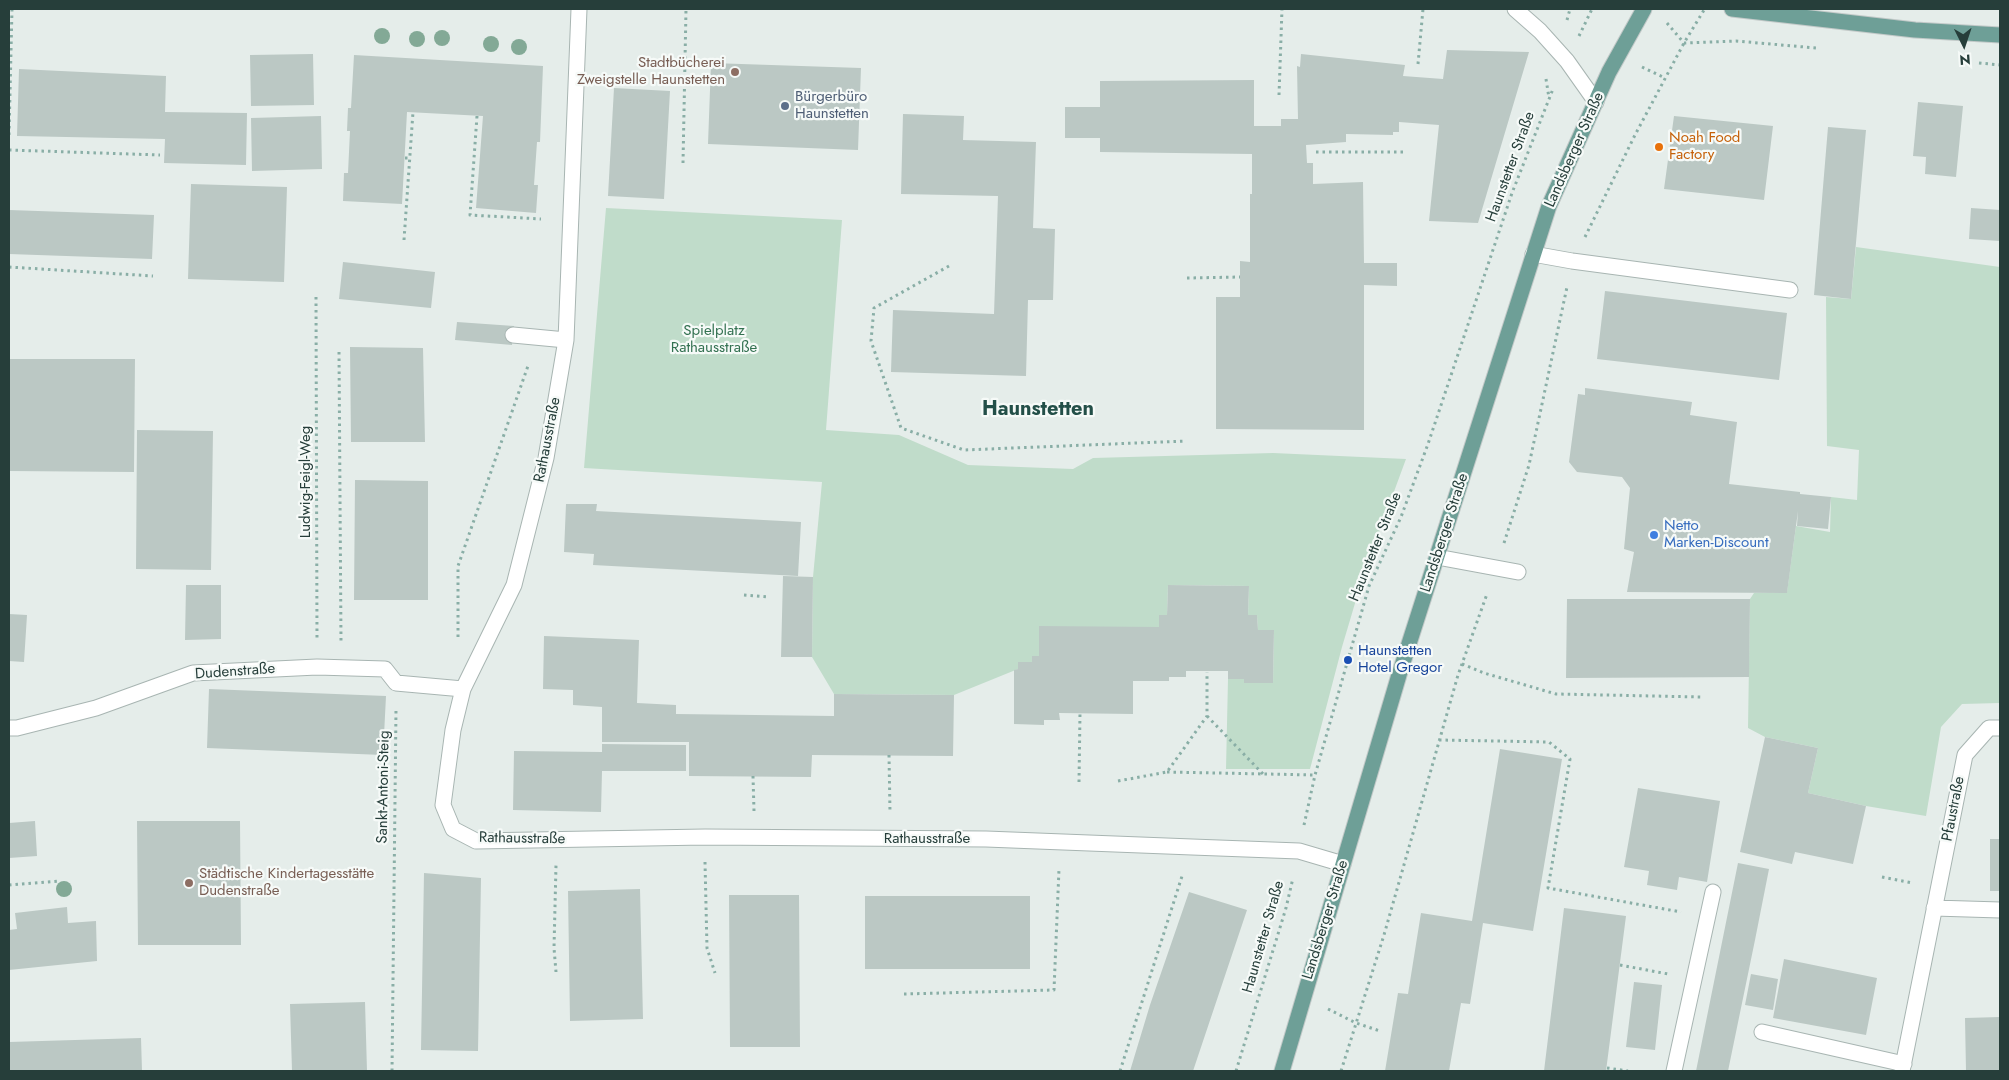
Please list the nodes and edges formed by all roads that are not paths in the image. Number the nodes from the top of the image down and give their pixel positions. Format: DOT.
graph roads {
  1 [pos="579,9"];
  2 [pos="1515,9"];
  3 [pos="1644,9"];
  4 [pos="1732,9"];
  5 [pos="2000,35"];
  6 [pos="1596,102"];
  7 [pos="1534,254"];
  8 [pos="1790,290"];
  9 [pos="513,335"];
  10 [pos="566,340"];
  11 [pos="1438,558"];
  12 [pos="1518,572"];
  13 [pos="466,683"];
  14 [pos="9,728"];
  15 [pos="2000,728"];
  16 [pos="1343,864"];
  17 [pos="1713,892"];
  18 [pos="1934,908"];
  19 [pos="2000,910"];
  20 [pos="1762,1032"];
  21 [pos="1903,1068"];
  22 [pos="1282,1071"];
  23 [pos="1674,1071"];
  1 -- 10 [label="street, Rathausstraße"];
  2 -- 6 [label="street"];
  3 -- 6 [label="main road, Landsberger Straße"];
  4 -- 5 [label="main road"];
  6 -- 7 [label="main road, Landsberger Straße"];
  7 -- 8 [label="street"];
  7 -- 11 [label="main road, Landsberger Straße"];
  9 -- 10 [label="street"];
  10 -- 13 [label="street, Rathausstraße"];
  11 -- 12 [label="street"];
  11 -- 16 [label="main road, Landsberger Straße"];
  13 -- 14 [label="street, Dudenstraße"];
  13 -- 16 [label="street, Rathausstraße"];
  15 -- 18 [label="street, Pfaustraße"];
  16 -- 22 [label="main road, Landsberger Straße"];
  17 -- 23 [label="street"];
  18 -- 19 [label="street"];
  18 -- 21 [label="street, Pfaustraße"];
  20 -- 21 [label="street"];
}
